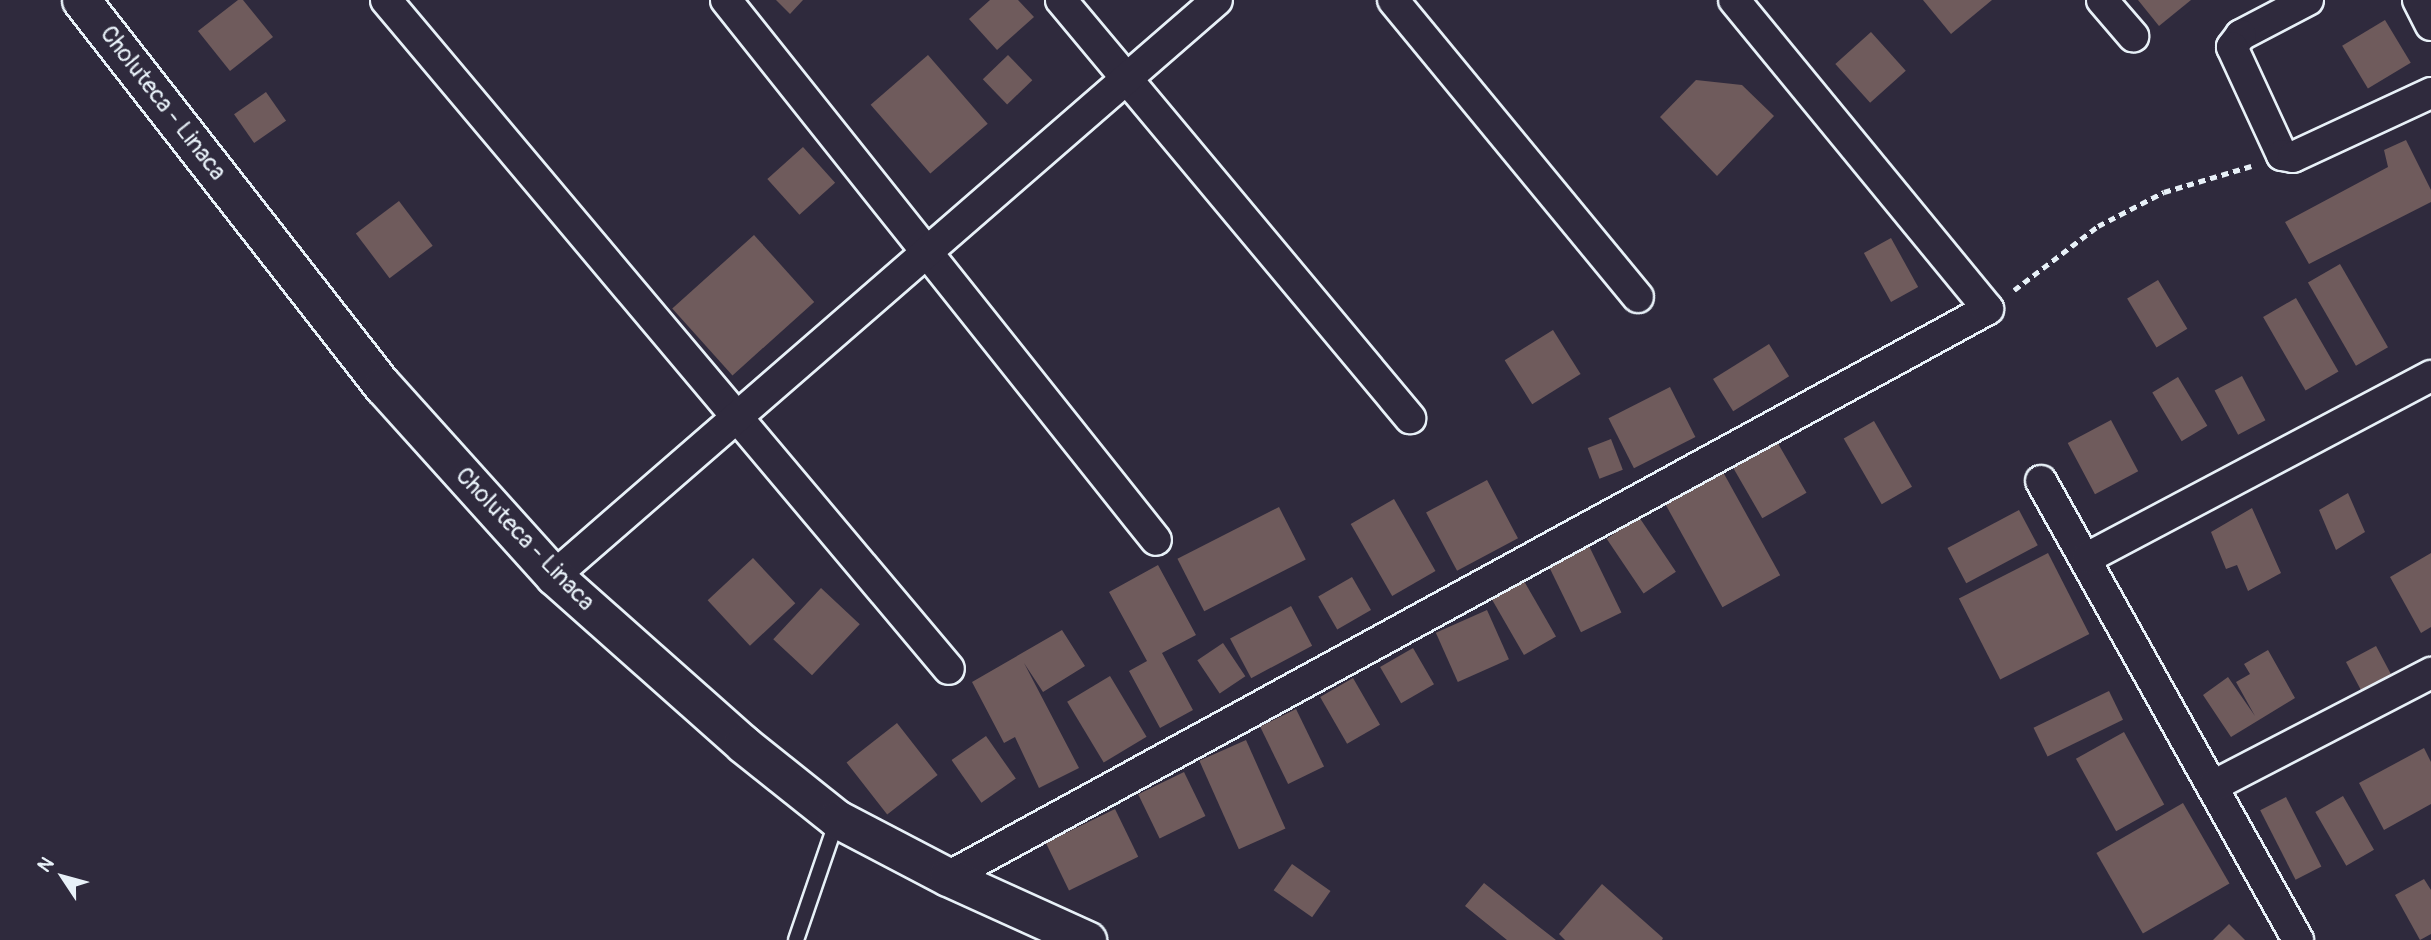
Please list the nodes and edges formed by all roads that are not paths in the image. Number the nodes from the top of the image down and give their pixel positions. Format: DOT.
graph roads {
  1 [pos="81,0"];
  2 [pos="386,0"];
  3 [pos="726,0"];
  4 [pos="1061,0"];
  5 [pos="1217,0"];
  6 [pos="1393,0"];
  7 [pos="1734,0"];
  8 [pos="2102,0"];
  9 [pos="2308,0"];
  10 [pos="2418,0"];
  11 [pos="2431,25"];
  12 [pos="2133,36"];
  13 [pos="1124,77"];
  14 [pos="2431,93"];
  15 [pos="929,252"];
  16 [pos="1638,297"];
  17 [pos="2431,376"];
  18 [pos="739,416"];
  19 [pos="1410,418"];
  20 [pos="2041,481"];
  21 [pos="1156,540"];
  22 [pos="2087,558"];
  23 [pos="554,576"];
  24 [pos="949,669"];
  25 [pos="2431,673"];
  26 [pos="2213,786"];
  27 [pos="837,819"];
  28 [pos="948,877"];
  29 [pos="796,940"];
  30 [pos="1087,940"];
  31 [pos="2298,940"];
  1 -- 23 [label="street, Choluteca - Linaca"];
  2 -- 18 [label="street"];
  3 -- 15 [label="street"];
  4 -- 13 [label="street"];
  5 -- 13 [label="street"];
  6 -- 16 [label="street"];
  7 -- 28 [label="street"];
  8 -- 12 [label="street"];
  9 -- 14 [label="street"];
  10 -- 11 [label="street"];
  13 -- 15 [label="street"];
  13 -- 19 [label="street"];
  15 -- 18 [label="street"];
  15 -- 21 [label="street"];
  17 -- 22 [label="street"];
  18 -- 23 [label="street"];
  18 -- 24 [label="street"];
  20 -- 22 [label="street"];
  22 -- 26 [label="street"];
  23 -- 27 [label="street, Choluteca - Linaca"];
  25 -- 26 [label="street"];
  26 -- 31 [label="street"];
  27 -- 28 [label="street, Choluteca - Linaca"];
  27 -- 29 [label="lane"];
  28 -- 30 [label="street, Choluteca - Linaca"];
}
